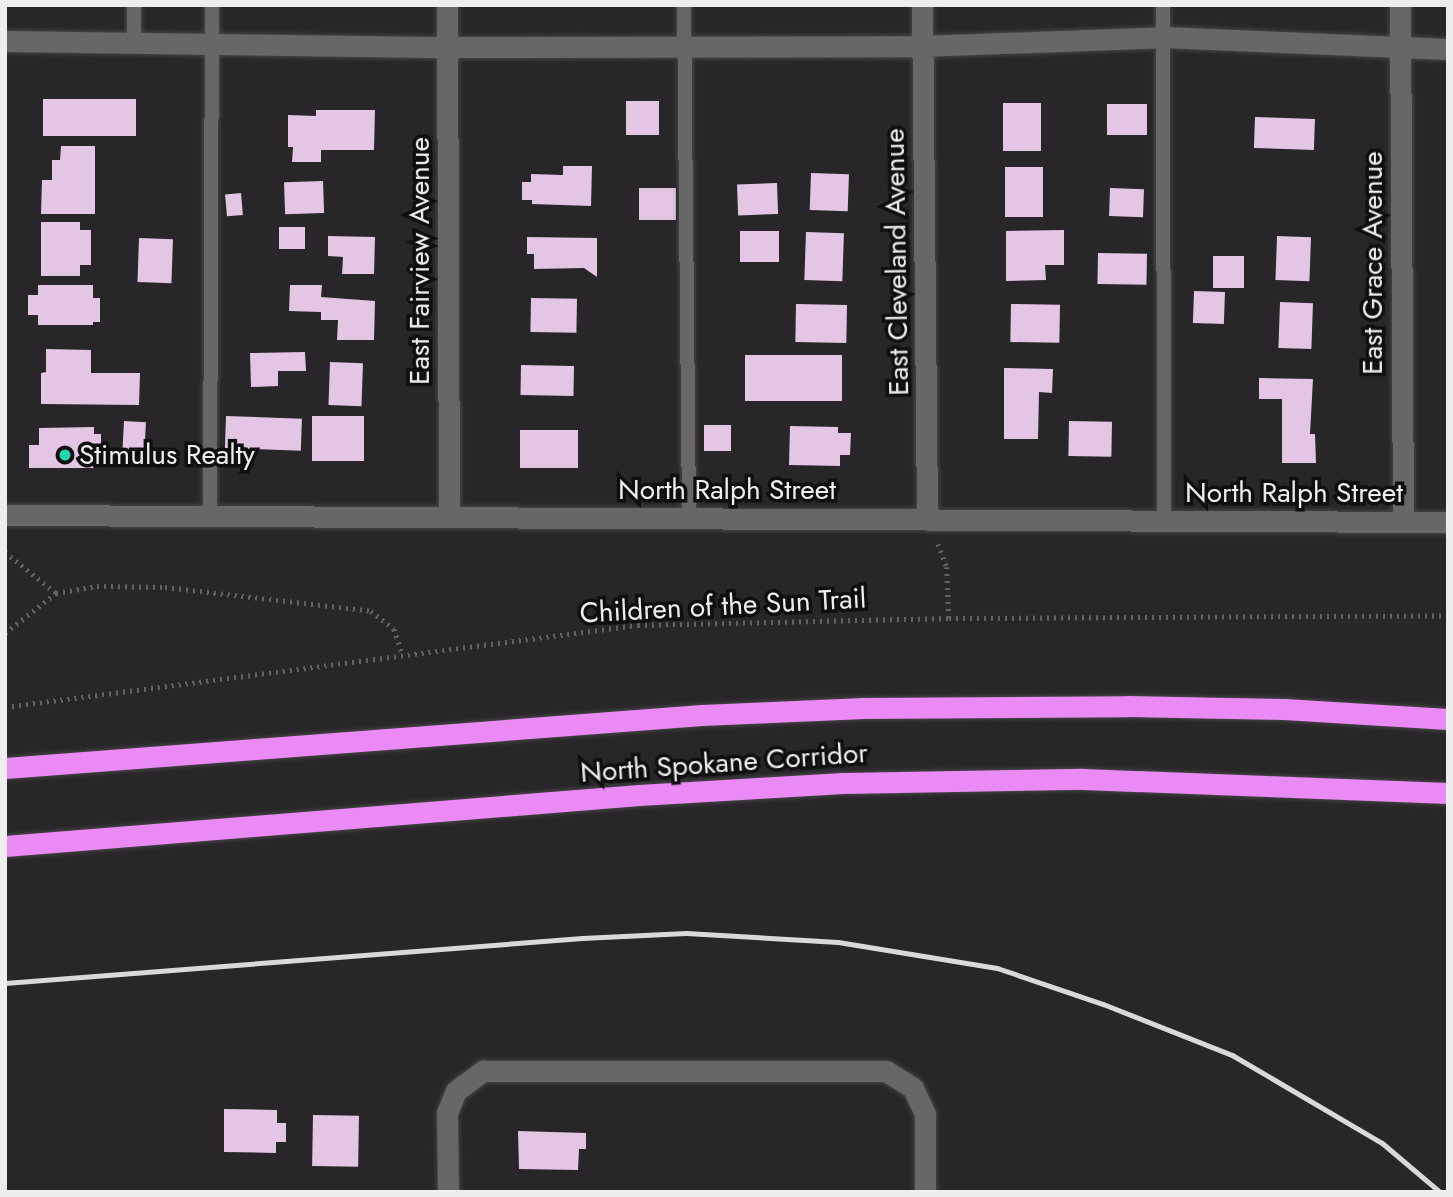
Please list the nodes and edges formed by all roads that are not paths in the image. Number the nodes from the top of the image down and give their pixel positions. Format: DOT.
graph roads {
  1 [pos="134,5"];
  2 [pos="212,5"];
  3 [pos="447,5"];
  4 [pos="684,5"];
  5 [pos="922,5"];
  6 [pos="1163,5"];
  7 [pos="1400,5"];
  8 [pos="1163,37"];
  9 [pos="5,41"];
  10 [pos="134,43"];
  11 [pos="212,44"];
  12 [pos="684,46"];
  13 [pos="922,46"];
  14 [pos="447,47"];
  15 [pos="1399,49"];
  16 [pos="1448,49"];
  17 [pos="5,515"];
  18 [pos="210,516"];
  19 [pos="449,516"];
  20 [pos="689,518"];
  21 [pos="927,518"];
  22 [pos="1164,520"];
  23 [pos="1403,521"];
  24 [pos="1448,522"];
  25 [pos="1448,719"];
  26 [pos="5,768"];
  27 [pos="1448,793"];
  28 [pos="5,846"];
  29 [pos="448,1192"];
  30 [pos="925,1192"];
  1 -- 10 [label="lane"];
  2 -- 11 [label="lane"];
  3 -- 14 [label="street, East Fairview Avenue"];
  4 -- 12 [label="lane"];
  5 -- 13 [label="street, East Cleveland Avenue"];
  6 -- 8 [label="lane"];
  7 -- 15 [label="street, East Grace Avenue"];
  8 -- 13 [label="street"];
  8 -- 15 [label="street"];
  8 -- 22 [label="lane"];
  9 -- 10 [label="street"];
  10 -- 11 [label="street"];
  11 -- 14 [label="street"];
  11 -- 18 [label="lane"];
  12 -- 13 [label="street"];
  12 -- 14 [label="street"];
  12 -- 20 [label="lane"];
  13 -- 21 [label="street, East Cleveland Avenue"];
  14 -- 19 [label="street, East Fairview Avenue"];
  15 -- 16 [label="street"];
  15 -- 23 [label="street, East Grace Avenue"];
  17 -- 18 [label="street, North Ralph Street"];
  18 -- 19 [label="street, North Ralph Street"];
  19 -- 20 [label="street, North Ralph Street"];
  20 -- 21 [label="street, North Ralph Street"];
  21 -- 22 [label="street, North Ralph Street"];
  22 -- 23 [label="street, North Ralph Street"];
  23 -- 24 [label="street, North Ralph Street"];
  25 -- 26 [label="highway, North Spokane Corridor"];
  27 -- 28 [label="highway, North Spokane Corridor"];
  29 -- 30 [label="street"];
}
